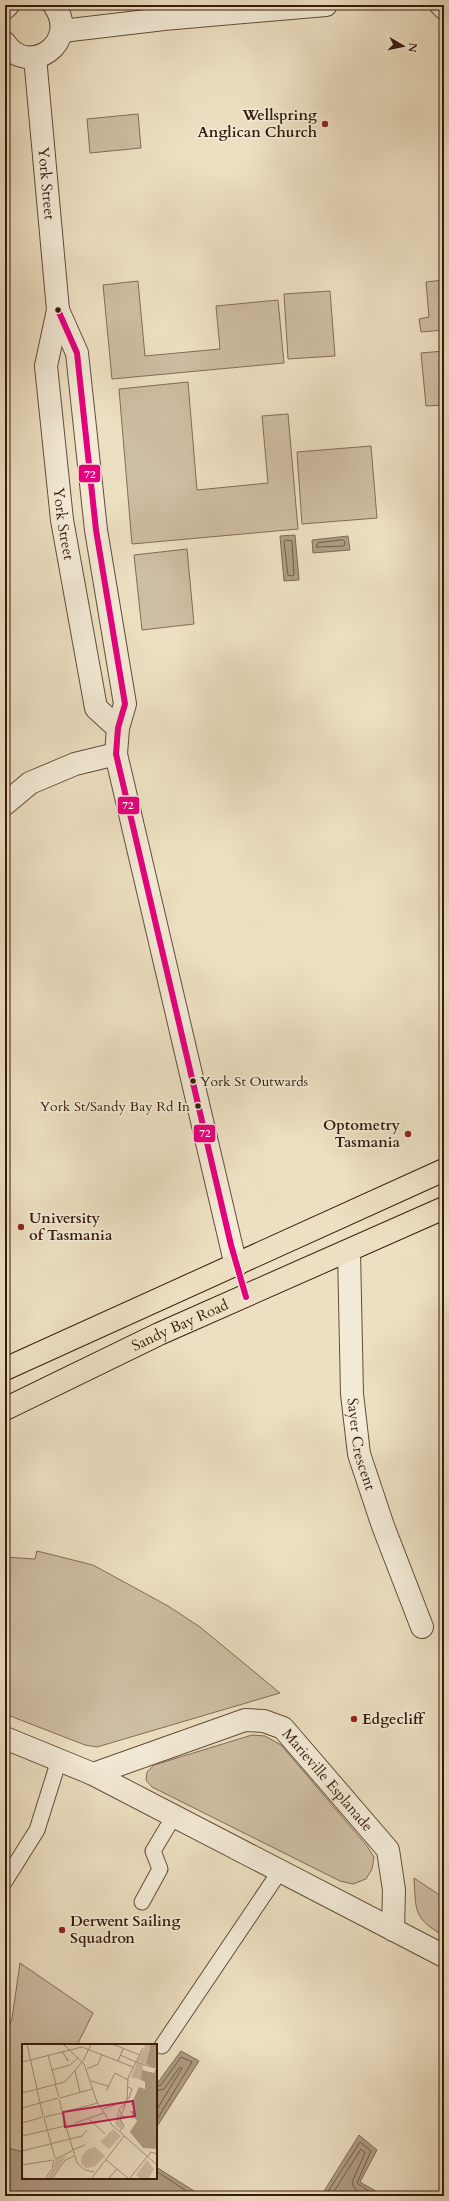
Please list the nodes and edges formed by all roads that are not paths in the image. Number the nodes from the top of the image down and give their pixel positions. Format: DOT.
graph roads {
  1 [pos="8,5"];
  2 [pos="54,5"];
  3 [pos="326,5"];
  4 [pos="441,5"];
  5 [pos="5,8"];
  6 [pos="444,8"];
  7 [pos="62,31"];
  8 [pos="5,43"];
  9 [pos="35,57"];
  10 [pos="58,310"];
  11 [pos="118,728"];
  12 [pos="116,754"];
  13 [pos="5,804"];
  14 [pos="444,1170"];
  15 [pos="444,1208"];
  16 [pos="349,1251"];
  17 [pos="236,1266"];
  18 [pos="246,1297"];
  19 [pos="5,1369"];
  20 [pos="5,1409"];
  21 [pos="422,1627"];
  22 [pos="5,1738"];
  23 [pos="59,1760"];
  24 [pos="93,1774"];
  25 [pos="174,1816"];
  26 [pos="280,1871"];
  27 [pos="5,1881"];
  28 [pos="142,1902"];
  29 [pos="393,1930"];
  30 [pos="444,1956"];
  31 [pos="162,2046"];
  1 -- 5 [label="street"];
  2 -- 7 [label="street"];
  3 -- 7 [label="street"];
  4 -- 6 [label="street"];
  7 -- 9 [label="street"];
  8 -- 9 [label="street"];
  9 -- 10 [label="street, York Street"];
  10 -- 11 [label="street, York Street"];
  10 -- 11 [label="street, York Street"];
  11 -- 12 [label="street, York Street"];
  12 -- 13 [label="street"];
  12 -- 17 [label="street, York Street"];
  14 -- 17 [label="main road"];
  15 -- 16 [label="main road, Sandy Bay Road"];
  16 -- 18 [label="main road, Sandy Bay Road"];
  16 -- 21 [label="street, Sayer Crescent"];
  17 -- 18 [label="main road"];
  17 -- 19 [label="main road"];
  18 -- 20 [label="main road, Sandy Bay Road"];
  22 -- 23 [label="street"];
  23 -- 24 [label="street"];
  23 -- 27 [label="lane"];
  24 -- 25 [label="street"];
  24 -- 29 [label="street, Marieville Esplanade"];
  25 -- 26 [label="street"];
  25 -- 28 [label="lane"];
  26 -- 29 [label="street"];
  26 -- 31 [label="lane"];
  29 -- 30 [label="street"];
}
